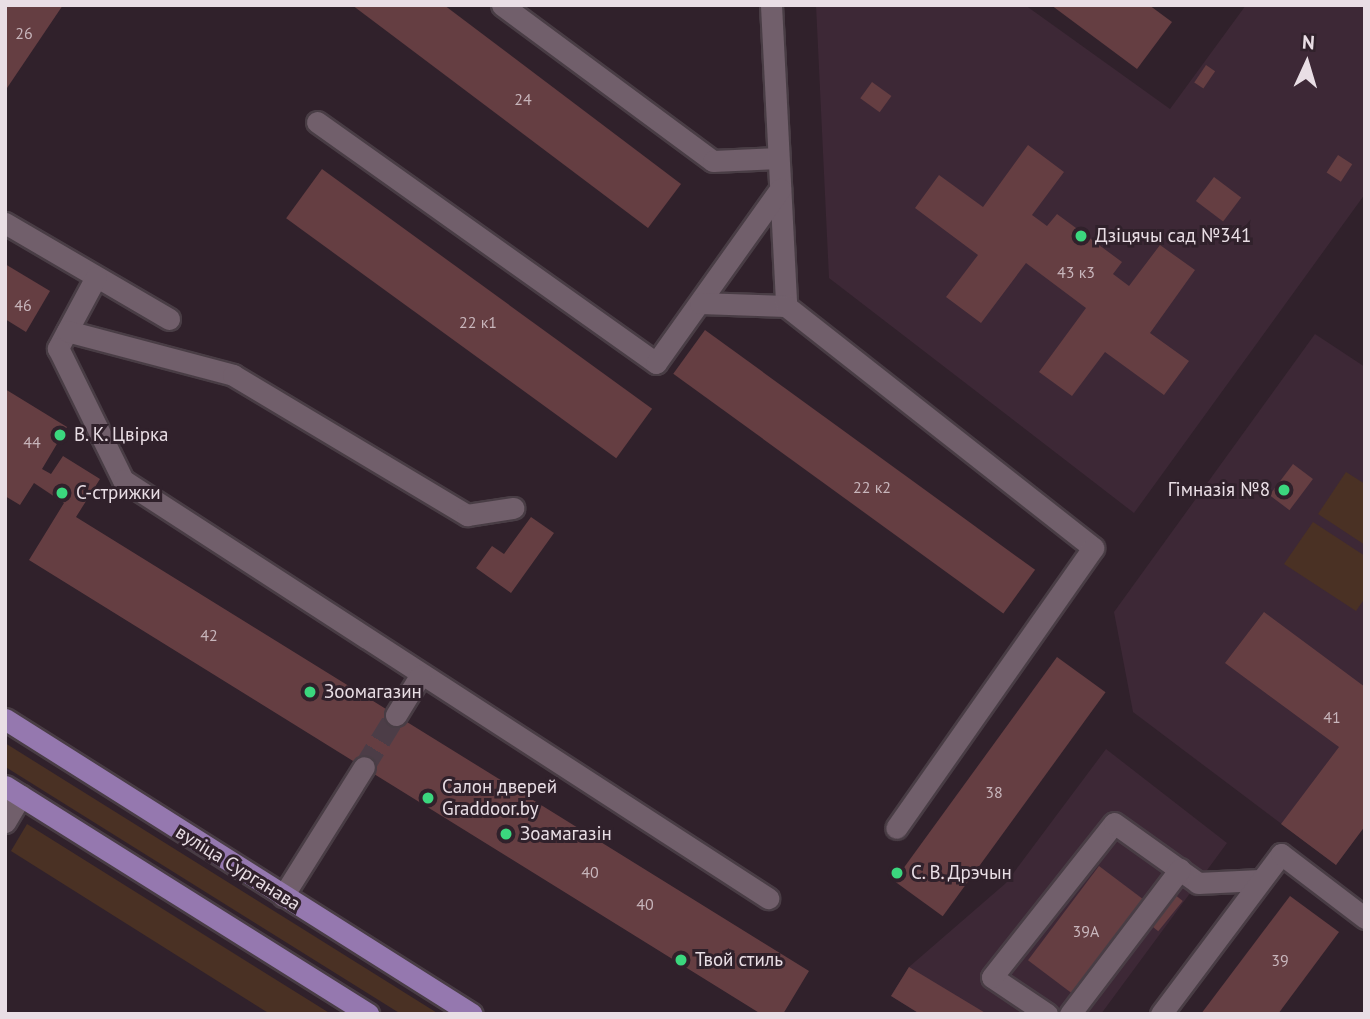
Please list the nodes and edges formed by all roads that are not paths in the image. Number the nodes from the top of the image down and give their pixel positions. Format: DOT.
graph roads {
  1 [pos="502,5"];
  2 [pos="771,5"];
  3 [pos="317,122"];
  4 [pos="778,158"];
  5 [pos="780,190"];
  6 [pos="5,223"];
  7 [pos="96,277"];
  8 [pos="700,303"];
  9 [pos="786,306"];
  10 [pos="169,319"];
  11 [pos="67,331"];
  12 [pos="513,508"];
  13 [pos="420,676"];
  14 [pos="396,715"];
  15 [pos="5,719"];
  16 [pos="364,767"];
  17 [pos="13,790"];
  18 [pos="5,822"];
  19 [pos="896,828"];
  20 [pos="1180,869"];
  21 [pos="1260,880"];
  22 [pos="283,896"];
  23 [pos="768,898"];
  24 [pos="1365,918"];
  25 [pos="368,1014"];
  26 [pos="472,1014"];
  27 [pos="1047,1014"];
  28 [pos="1070,1014"];
  29 [pos="1161,1014"];
  1 -- 4 [label="lane"];
  2 -- 4 [label="lane"];
  3 -- 8 [label="lane"];
  4 -- 5 [label="lane"];
  5 -- 8 [label="lane"];
  5 -- 9 [label="lane"];
  6 -- 7 [label="lane"];
  7 -- 10 [label="lane"];
  7 -- 11 [label="lane"];
  8 -- 9 [label="lane"];
  9 -- 19 [label="lane"];
  11 -- 12 [label="lane"];
  11 -- 13 [label="lane"];
  13 -- 14 [label="lane"];
  13 -- 23 [label="lane"];
  15 -- 22 [label="main road, вуліца Сурганава"];
  16 -- 22 [label="lane"];
  17 -- 18 [label="lane"];
  17 -- 25 [label="main road"];
  20 -- 21 [label="lane"];
  20 -- 27 [label="lane"];
  20 -- 28 [label="lane"];
  21 -- 24 [label="lane"];
  21 -- 29 [label="lane"];
  22 -- 26 [label="main road, вуліца Сурганава"];
}
